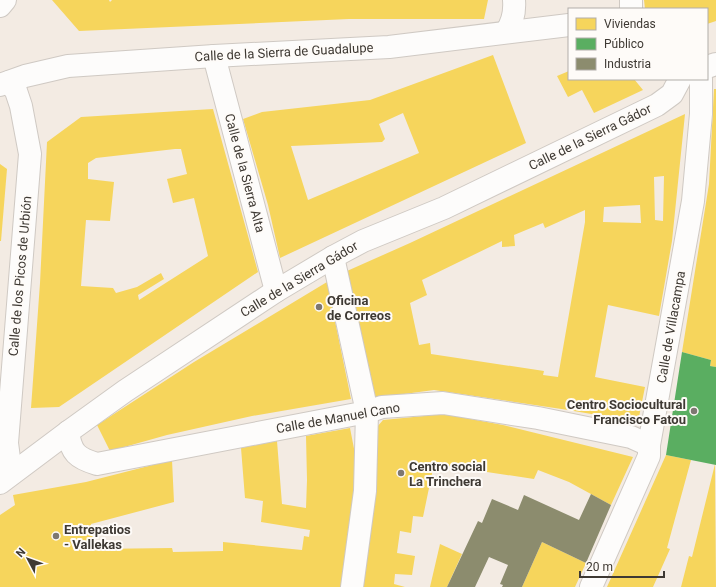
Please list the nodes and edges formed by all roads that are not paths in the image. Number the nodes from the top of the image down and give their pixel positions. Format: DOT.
graph roads {
  1 [pos="5,0"];
  2 [pos="514,0"];
  3 [pos="0,6"];
  4 [pos="568,25"];
  5 [pos="506,32"];
  6 [pos="214,56"];
  7 [pos="679,80"];
  8 [pos="702,80"];
  9 [pos="4,84"];
  10 [pos="333,257"];
  11 [pos="276,291"];
  12 [pos="366,412"];
  13 [pos="68,432"];
  14 [pos="649,445"];
  15 [pos="6,479"];
  16 [pos="352,587"];
  17 [pos="591,587"];
  1 -- 3 [label="street"];
  2 -- 5 [label="street"];
  4 -- 5 [label="street, Calle de la Sierra de Guadalupe"];
  5 -- 6 [label="street, Calle de la Sierra de Guadalupe"];
  6 -- 9 [label="street, Calle de la Sierra de Guadalupe"];
  6 -- 11 [label="street, Calle de la Sierra Alta"];
  7 -- 10 [label="street, Calle de la Sierra Gádor"];
  8 -- 14 [label="street, Calle de Villacampa"];
  9 -- 15 [label="street, Calle de los Picos de Urbión"];
  10 -- 11 [label="street, Calle de la Sierra Gádor"];
  10 -- 12 [label="street"];
  11 -- 13 [label="street, Calle de la Sierra Gádor"];
  12 -- 13 [label="street, Calle de Manuel Cano"];
  12 -- 14 [label="street, Calle de Manuel Cano"];
  12 -- 16 [label="street"];
  13 -- 15 [label="street, Calle de la Sierra Gádor"];
  14 -- 17 [label="street, Calle de Villacampa"];
}
